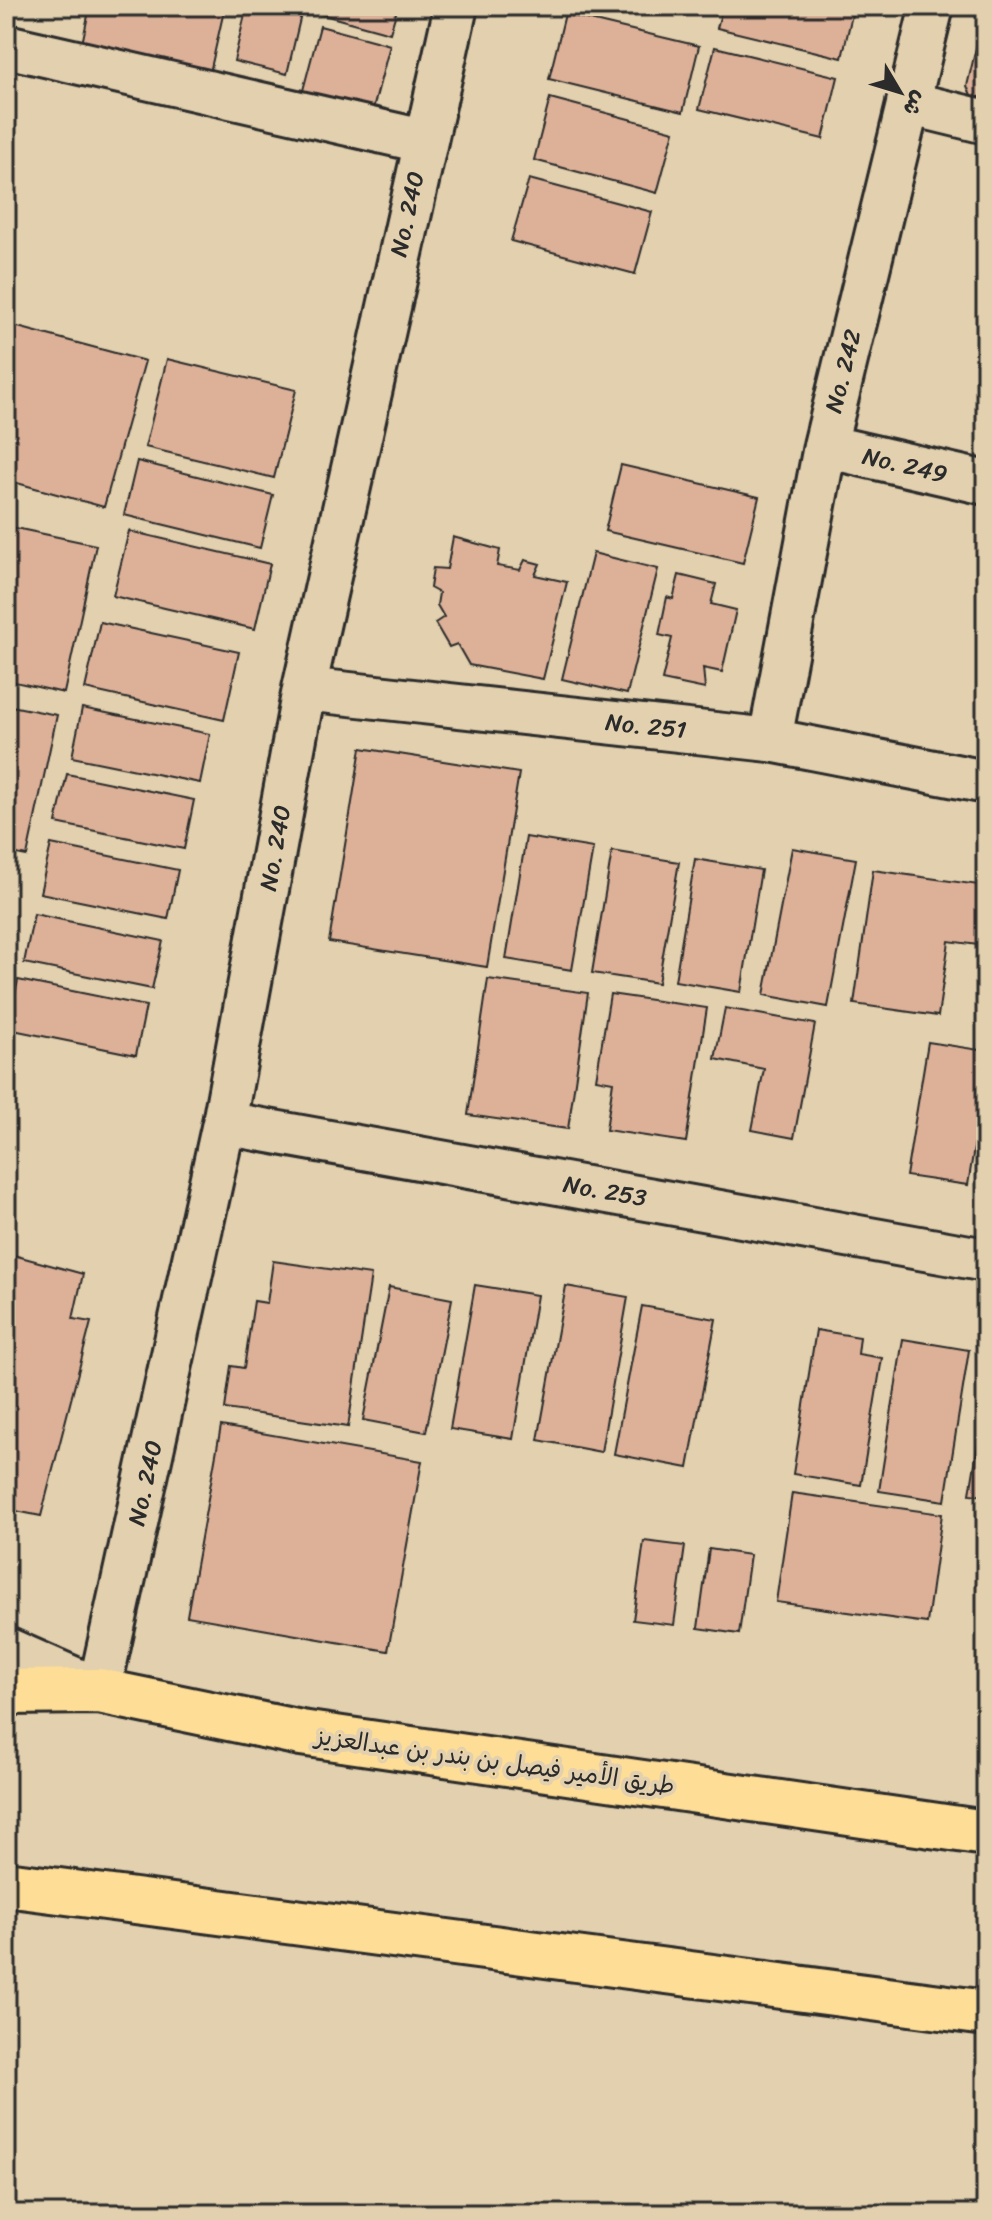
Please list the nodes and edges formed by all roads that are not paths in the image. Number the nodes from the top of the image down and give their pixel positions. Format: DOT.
graph roads {
  1 [pos="456,6"];
  2 [pos="932,6"];
  3 [pos="6,46"];
  4 [pos="908,103"];
  5 [pos="986,122"];
  6 [pos="423,141"];
  7 [pos="825,446"];
  8 [pos="986,483"];
  9 [pos="304,689"];
  10 [pos="770,740"];
  11 [pos="986,782"];
  12 [pos="224,1123"];
  13 [pos="986,1260"];
  14 [pos="6,1650"];
  15 [pos="99,1691"];
  16 [pos="6,1692"];
  17 [pos="986,1833"];
  18 [pos="6,1884"];
  19 [pos="986,2013"];
  1 -- 6 [label="street, No. 240"];
  2 -- 4 [label="street, No. 242"];
  3 -- 6 [label="street"];
  4 -- 5 [label="street"];
  4 -- 7 [label="street, No. 242"];
  6 -- 9 [label="street, No. 240"];
  7 -- 8 [label="street, No. 249"];
  7 -- 10 [label="street, No. 242"];
  9 -- 10 [label="street, No. 251"];
  9 -- 12 [label="street, No. 240"];
  10 -- 11 [label="street, No. 251"];
  12 -- 13 [label="street, No. 253"];
  12 -- 15 [label="street, No. 240"];
  14 -- 15 [label="main road"];
  15 -- 16 [label="main road, طريق الأمير فيصل بن بندر بن عبدالعزيز"];
  15 -- 17 [label="main road, طريق الأمير فيصل بن بندر بن عبدالعزيز"];
  18 -- 19 [label="main road"];
}
